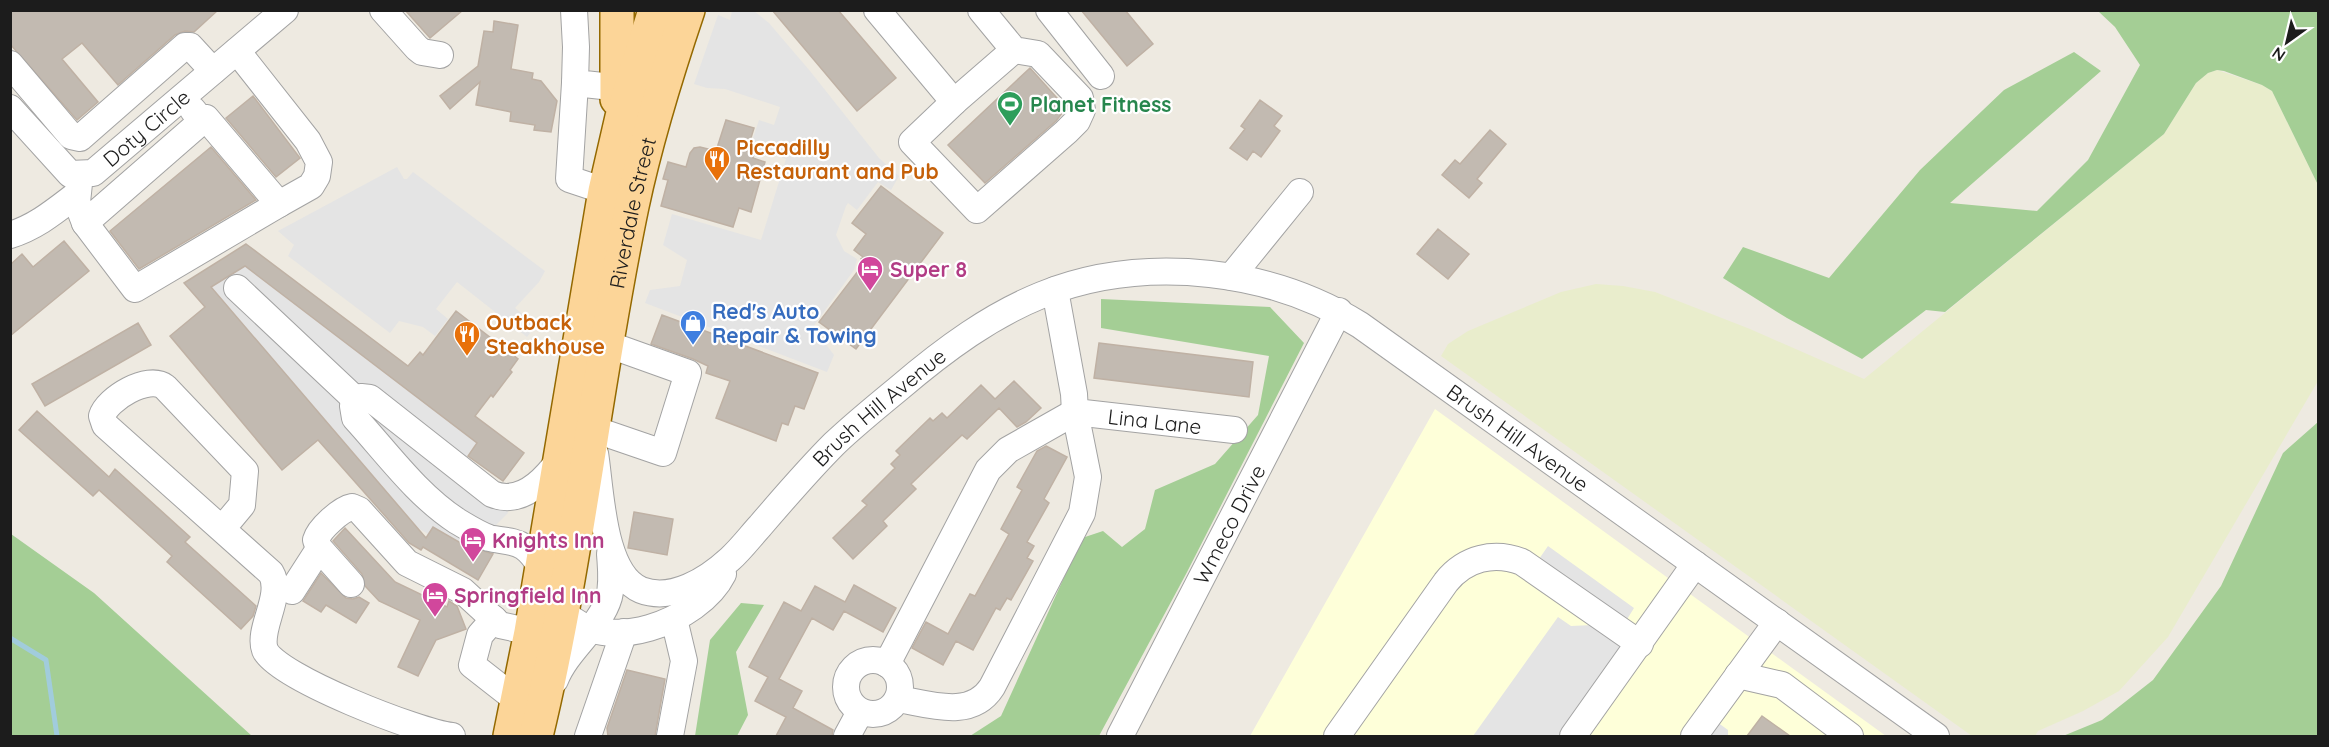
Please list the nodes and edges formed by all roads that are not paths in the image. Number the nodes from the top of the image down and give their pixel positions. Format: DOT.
graph roads {
  1 [pos="383,10"];
  2 [pos="574,10"];
  3 [pos="617,10"];
  4 [pos="877,10"];
  5 [pos="981,10"];
  6 [pos="1049,10"];
  7 [pos="678,13"];
  8 [pos="272,14"];
  9 [pos="1014,50"];
  10 [pos="237,51"];
  11 [pos="440,55"];
  12 [pos="10,64"];
  13 [pos="159,69"];
  14 [pos="213,71"];
  15 [pos="1101,76"];
  16 [pos="575,83"];
  17 [pos="624,88"];
  18 [pos="182,97"];
  19 [pos="43,102"];
  20 [pos="954,102"];
  21 [pos="115,107"];
  22 [pos="15,113"];
  23 [pos="202,121"];
  24 [pos="138,135"];
  25 [pos="78,185"];
  26 [pos="605,191"];
  27 [pos="1300,192"];
  28 [pos="279,204"];
  29 [pos="85,223"];
  30 [pos="10,235"];
  31 [pos="1232,277"];
  32 [pos="237,288"];
  33 [pos="1055,290"];
  34 [pos="1339,311"];
  35 [pos="607,344"];
  36 [pos="356,400"];
  37 [pos="1075,412"];
  38 [pos="1234,430"];
  39 [pos="593,432"];
  40 [pos="560,459"];
  41 [pos="222,529"];
  42 [pos="608,542"];
  43 [pos="319,549"];
  44 [pos="730,560"];
  45 [pos="1695,564"];
  46 [pos="541,566"];
  47 [pos="351,584"];
  48 [pos="638,589"];
  49 [pos="292,591"];
  50 [pos="494,619"];
  51 [pos="576,620"];
  52 [pos="668,621"];
  53 [pos="1777,621"];
  54 [pos="531,632"];
  55 [pos="624,632"];
  56 [pos="1640,644"];
  57 [pos="887,664"];
  58 [pos="1738,675"];
  59 [pos="898,699"];
  60 [pos="860,711"];
  61 [pos="532,718"];
  62 [pos="1930,735"];
  63 [pos="452,736"];
  64 [pos="510,736"];
  65 [pos="588,736"];
  66 [pos="670,736"];
  67 [pos="847,736"];
  68 [pos="1120,736"];
  69 [pos="1337,736"];
  70 [pos="1573,736"];
  71 [pos="1694,736"];
  72 [pos="1850,736"];
  1 -- 11 [label="street"];
  2 -- 16 [label="street"];
  3 -- 17 [label="main road, Riverdale Street"];
  4 -- 20 [label="street"];
  5 -- 9 [label="street"];
  6 -- 15 [label="street"];
  7 -- 17 [label="main road, Riverdale Street"];
  7 -- 35 [label="main road, Riverdale Street"];
  8 -- 10 [label="street, Doty Circle"];
  9 -- 20 [label="street"];
  9 -- 20 [label="street"];
  10 -- 14 [label="street, Doty Circle"];
  10 -- 28 [label="street"];
  12 -- 19 [label="street"];
  13 -- 14 [label="street"];
  13 -- 18 [label="street"];
  13 -- 21 [label="street"];
  14 -- 18 [label="street, Doty Circle"];
  16 -- 17 [label="street"];
  16 -- 26 [label="street"];
  17 -- 26 [label="main road, Riverdale Street"];
  18 -- 23 [label="street"];
  18 -- 24 [label="street, Doty Circle"];
  19 -- 21 [label="street"];
  19 -- 22 [label="street"];
  21 -- 24 [label="street"];
  22 -- 25 [label="street, Doty Circle"];
  23 -- 28 [label="street"];
  23 -- 29 [label="street"];
  24 -- 25 [label="street, Doty Circle"];
  25 -- 29 [label="street"];
  25 -- 30 [label="street"];
  26 -- 40 [label="main road, Riverdale Street"];
  27 -- 31 [label="street"];
  28 -- 29 [label="street"];
  31 -- 33 [label="street, Brush Hill Avenue"];
  31 -- 34 [label="street, Brush Hill Avenue"];
  32 -- 36 [label="street"];
  33 -- 37 [label="street"];
  33 -- 44 [label="street, Brush Hill Avenue"];
  34 -- 45 [label="street, Brush Hill Avenue"];
  34 -- 68 [label="street, Wmeco Drive"];
  35 -- 39 [label="main road, Riverdale Street"];
  35 -- 39 [label="street"];
  36 -- 40 [label="street"];
  36 -- 46 [label="street"];
  37 -- 38 [label="street, Lina Lane"];
  37 -- 57 [label="street"];
  37 -- 59 [label="street"];
  39 -- 42 [label="street"];
  39 -- 51 [label="main road, Riverdale Street"];
  40 -- 46 [label="main road, Riverdale Street"];
  41 -- 41 [label="street"];
  41 -- 63 [label="street"];
  42 -- 48 [label="street"];
  42 -- 51 [label="street"];
  43 -- 47 [label="street"];
  43 -- 49 [label="street"];
  43 -- 50 [label="street"];
  44 -- 48 [label="street, Brush Hill Avenue"];
  44 -- 52 [label="street, Brush Hill Avenue"];
  45 -- 53 [label="street, Brush Hill Avenue"];
  45 -- 56 [label="street"];
  46 -- 51 [label="street"];
  46 -- 54 [label="main road, Riverdale Street"];
  48 -- 52 [label="street"];
  50 -- 54 [label="street"];
  50 -- 61 [label="street"];
  51 -- 55 [label="street, Brush Hill Avenue"];
  51 -- 61 [label="main road, Riverdale Street"];
  52 -- 55 [label="street, Brush Hill Avenue"];
  52 -- 66 [label="street"];
  53 -- 58 [label="street"];
  53 -- 62 [label="street, Brush Hill Avenue"];
  54 -- 61 [label="main road, Riverdale Street"];
  55 -- 65 [label="street"];
  56 -- 69 [label="street"];
  56 -- 70 [label="street"];
  57 -- 59 [label="street"];
  57 -- 60 [label="street"];
  58 -- 71 [label="street"];
  58 -- 72 [label="street"];
  59 -- 60 [label="street"];
  60 -- 67 [label="street"];
  61 -- 64 [label="main road, Riverdale Street"];
}
